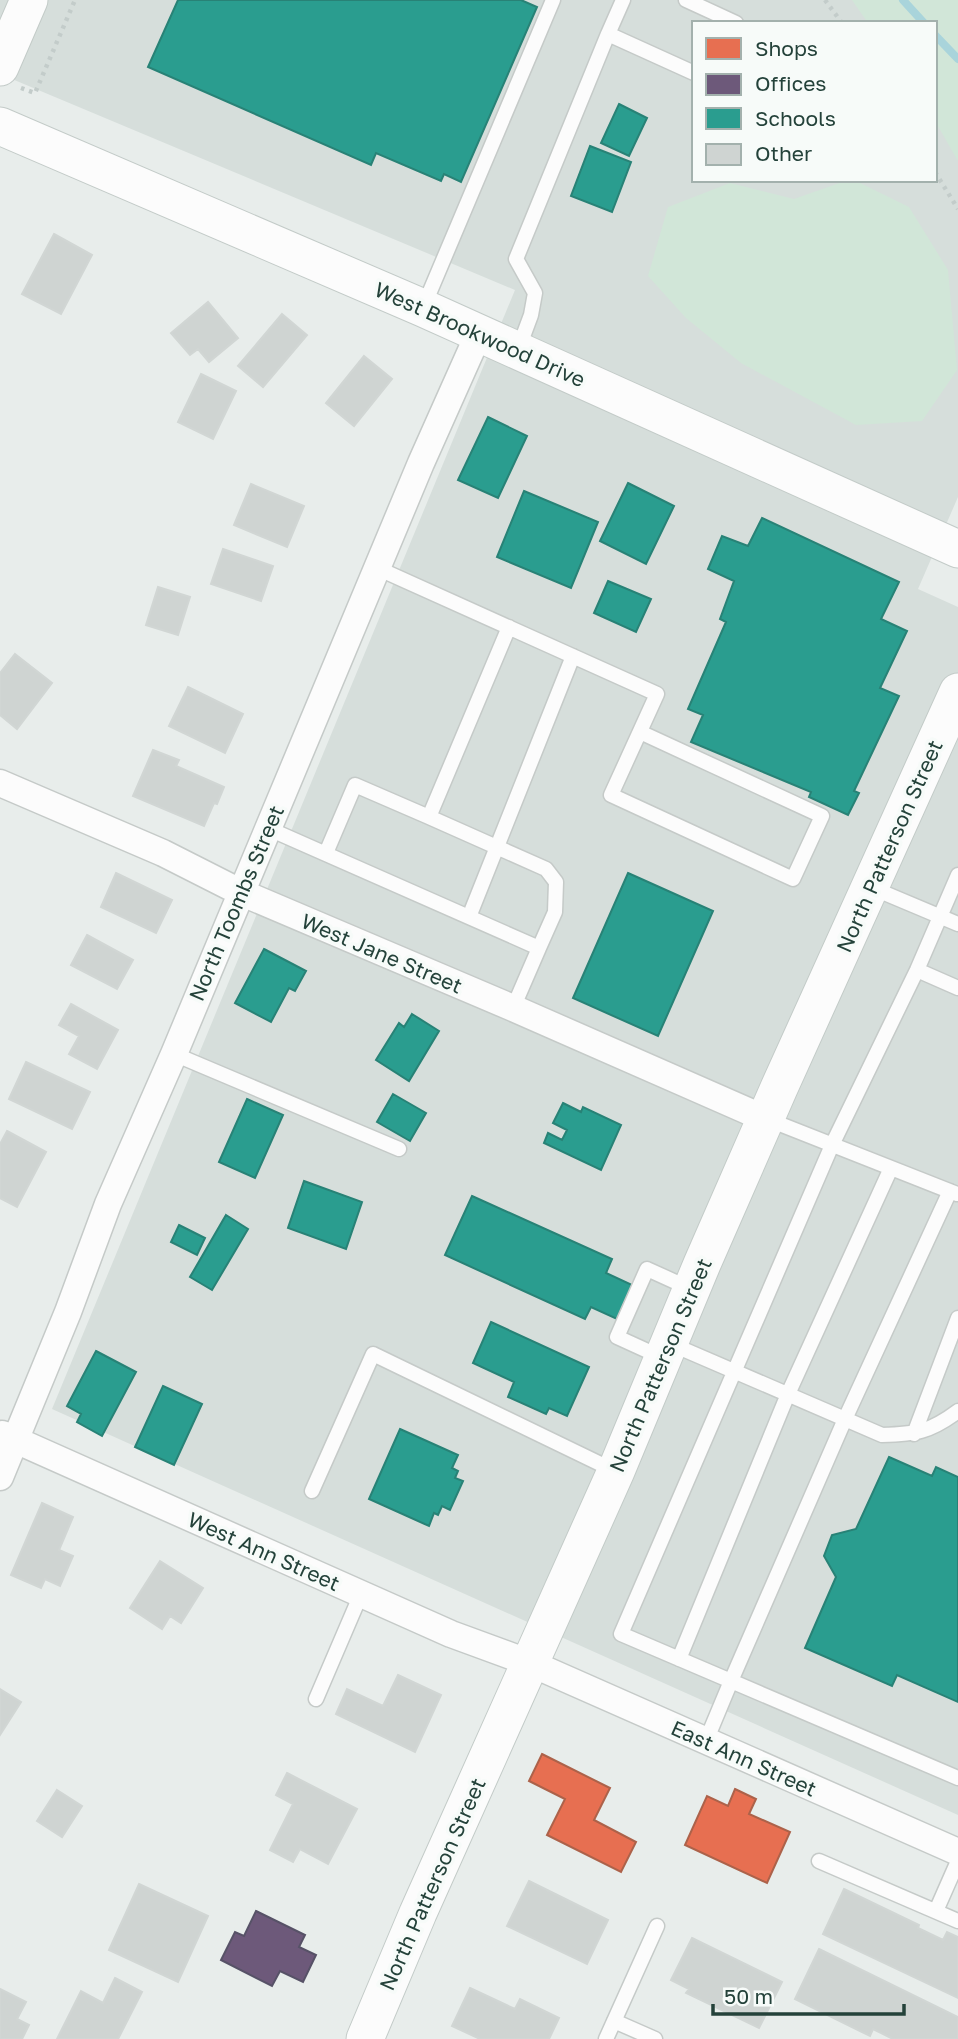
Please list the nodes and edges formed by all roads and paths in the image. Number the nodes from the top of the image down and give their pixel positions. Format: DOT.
graph roads {
  1 [pos="29,0"];
  2 [pos="75,0"];
  3 [pos="553,0"];
  4 [pos="622,0"];
  5 [pos="686,0"];
  6 [pos="825,0"];
  7 [pos="732,21"];
  8 [pos="841,21"];
  9 [pos="608,34"];
  10 [pos="692,72"];
  11 [pos="6,76"];
  12 [pos="0,126"];
  13 [pos="937,175"];
  14 [pos="958,209"];
  15 [pos="423,308"];
  16 [pos="479,333"];
  17 [pos="517,350"];
  18 [pos="958,549"];
  19 [pos="377,568"];
  20 [pos="509,627"];
  21 [pos="573,656"];
  22 [pos="958,692"];
  23 [pos="640,732"];
  24 [pos="0,783"];
  25 [pos="429,817"];
  26 [pos="267,828"];
  27 [pos="497,847"];
  28 [pos="326,853"];
  29 [pos="958,875"];
  30 [pos="870,887"];
  31 [pos="240,892"];
  32 [pos="940,916"];
  33 [pos="469,917"];
  34 [pos="958,924"];
  35 [pos="539,948"];
  36 [pos="917,970"];
  37 [pos="958,988"];
  38 [pos="513,1008"];
  39 [pos="174,1054"];
  40 [pos="766,1119"];
  41 [pos="832,1145"];
  42 [pos="399,1149"];
  43 [pos="891,1168"];
  44 [pos="954,1193"];
  45 [pos="692,1289"];
  46 [pos="958,1318"];
  47 [pos="666,1351"];
  48 [pos="733,1371"];
  49 [pos="788,1395"];
  50 [pos="958,1411"];
  51 [pos="845,1419"];
  52 [pos="914,1434"];
  53 [pos="8,1437"];
  54 [pos="616,1471"];
  55 [pos="0,1476"];
  56 [pos="312,1491"];
  57 [pos="361,1594"];
  58 [pos="679,1658"];
  59 [pos="530,1663"];
  60 [pos="731,1681"];
  61 [pos="316,1699"];
  62 [pos="706,1741"];
  63 [pos="958,1778"];
  64 [pos="958,1852"];
  65 [pos="819,1861"];
  66 [pos="958,1861"];
  67 [pos="936,1911"];
  68 [pos="958,1921"];
  69 [pos="657,1926"];
  70 [pos="614,2021"];
  71 [pos="365,2039"];
  72 [pos="606,2039"];
  73 [pos="655,2039"];
  1 -- 11 [label="main road"];
  2 -- 11 [label="path"];
  3 -- 15 [label="lane"];
  4 -- 9 [label="lane"];
  5 -- 7 [label="lane"];
  6 -- 8 [label="path"];
  9 -- 10 [label="lane"];
  9 -- 17 [label="lane"];
  12 -- 15 [label="main road, West Brookwood Drive"];
  13 -- 14 [label="path"];
  15 -- 16 [label="main road, West Brookwood Drive"];
  16 -- 17 [label="main road, West Brookwood Drive"];
  16 -- 19 [label="street, North Toombs Street"];
  17 -- 18 [label="main road, West Brookwood Drive"];
  19 -- 20 [label="lane"];
  19 -- 26 [label="street, North Toombs Street"];
  20 -- 21 [label="lane"];
  20 -- 25 [label="lane"];
  21 -- 23 [label="lane"];
  21 -- 27 [label="lane"];
  22 -- 30 [label="main road, North Patterson Street"];
  23 -- 23 [label="lane"];
  24 -- 31 [label="street, West Jane Street"];
  25 -- 27 [label="lane"];
  25 -- 28 [label="lane"];
  26 -- 28 [label="lane"];
  26 -- 31 [label="street, North Toombs Street"];
  27 -- 33 [label="lane"];
  27 -- 35 [label="lane"];
  28 -- 33 [label="lane"];
  29 -- 32 [label="lane"];
  30 -- 32 [label="lane"];
  30 -- 40 [label="main road, North Patterson Street"];
  31 -- 38 [label="street, West Jane Street"];
  31 -- 39 [label="street, North Toombs Street"];
  32 -- 34 [label="lane"];
  32 -- 36 [label="lane"];
  33 -- 35 [label="lane"];
  35 -- 38 [label="lane"];
  36 -- 37 [label="lane"];
  36 -- 41 [label="lane"];
  38 -- 40 [label="street, West Jane Street"];
  39 -- 42 [label="lane"];
  39 -- 53 [label="street, North Toombs Street"];
  40 -- 41 [label="lane"];
  40 -- 45 [label="main road, North Patterson Street"];
  41 -- 43 [label="lane"];
  41 -- 48 [label="lane"];
  43 -- 44 [label="lane"];
  43 -- 49 [label="lane"];
  44 -- 51 [label="lane"];
  45 -- 47 [label="main road, North Patterson Street"];
  45 -- 47 [label="lane"];
  46 -- 52 [label="lane"];
  47 -- 48 [label="lane"];
  47 -- 54 [label="main road, North Patterson Street"];
  48 -- 49 [label="lane"];
  48 -- 58 [label="lane"];
  49 -- 51 [label="lane"];
  49 -- 58 [label="lane"];
  50 -- 52 [label="lane"];
  51 -- 52 [label="lane"];
  51 -- 60 [label="lane"];
  53 -- 55 [label="street, North Toombs Street"];
  53 -- 57 [label="street, West Ann Street"];
  54 -- 56 [label="lane"];
  54 -- 59 [label="main road, North Patterson Street"];
  57 -- 59 [label="street, West Ann Street"];
  57 -- 61 [label="lane"];
  58 -- 60 [label="lane"];
  59 -- 62 [label="street, East Ann Street"];
  59 -- 71 [label="main road, North Patterson Street"];
  60 -- 62 [label="lane"];
  60 -- 63 [label="lane"];
  62 -- 64 [label="street, East Ann Street"];
  65 -- 67 [label="lane"];
  66 -- 67 [label="lane"];
  67 -- 68 [label="lane"];
  69 -- 70 [label="lane"];
  70 -- 72 [label="lane"];
  70 -- 73 [label="lane"];
}
